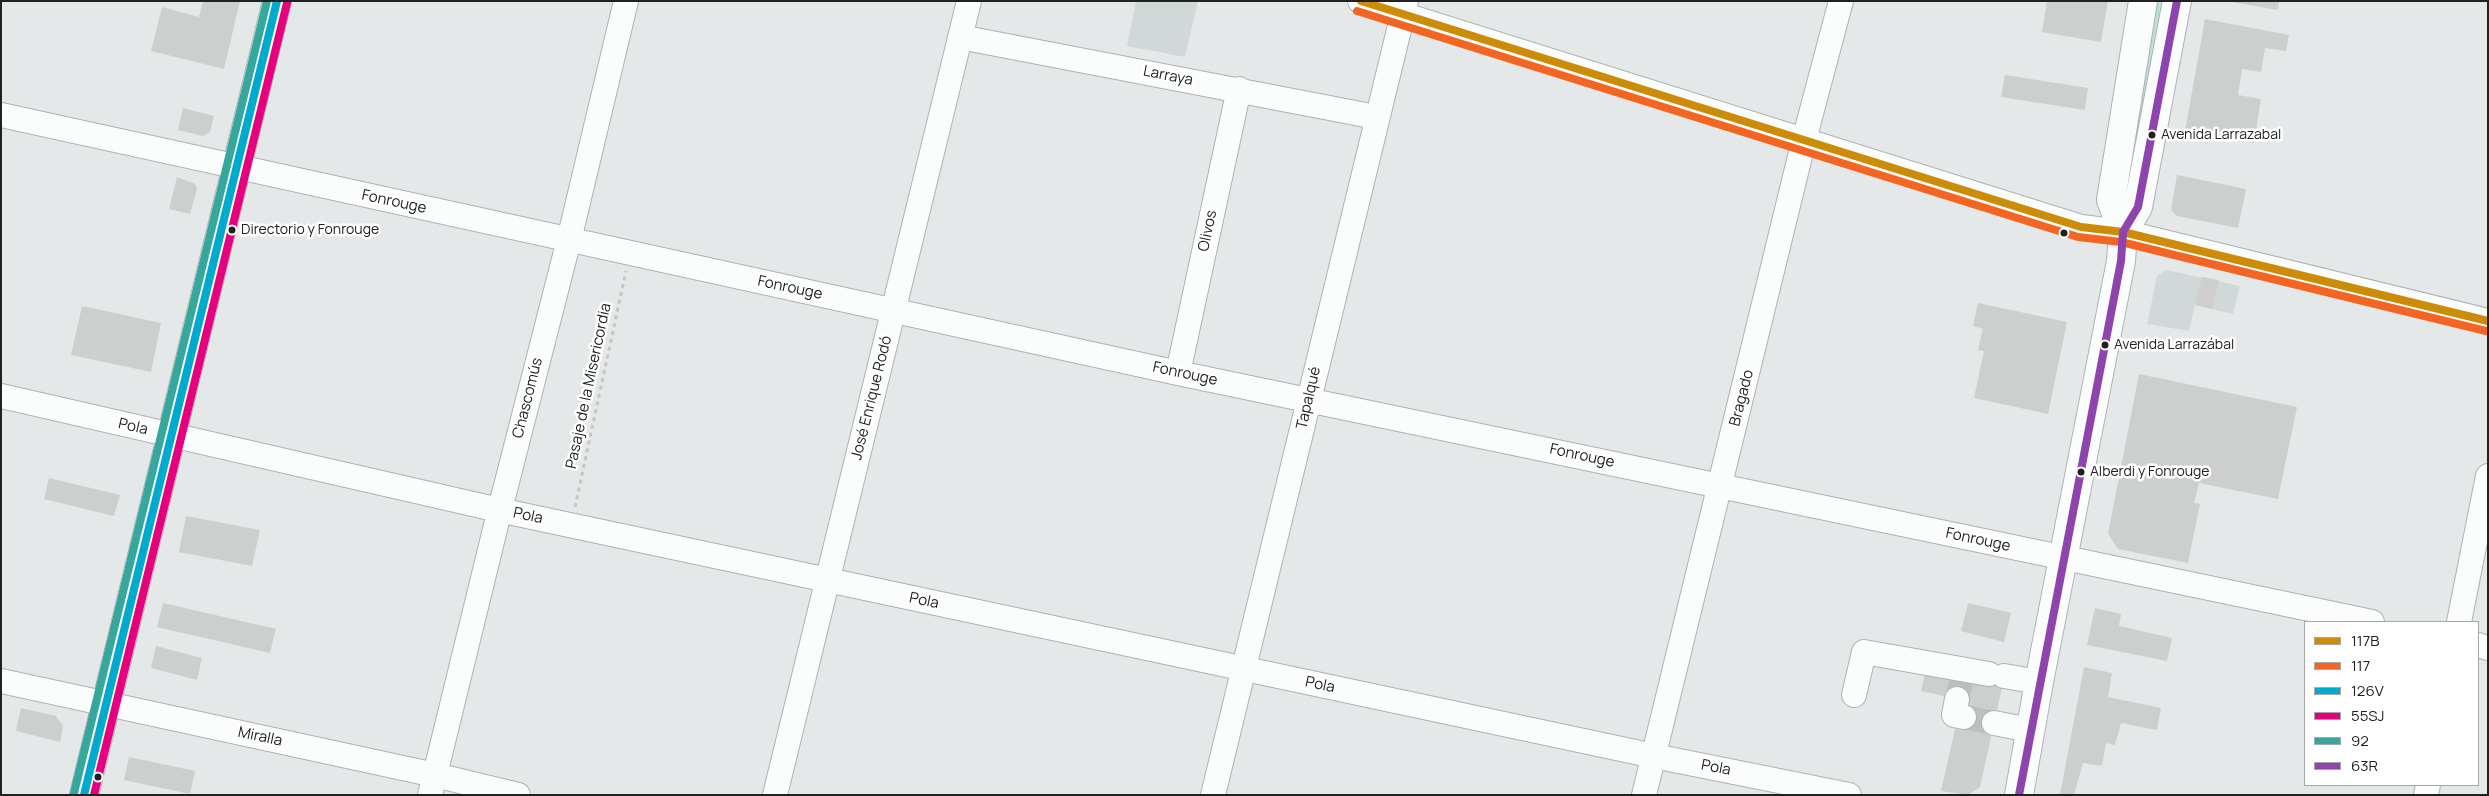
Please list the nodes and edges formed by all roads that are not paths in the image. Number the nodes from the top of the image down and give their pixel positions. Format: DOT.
graph roads {
  1 [pos="277,1"];
  2 [pos="626,1"];
  3 [pos="969,1"];
  4 [pos="1360,1"];
  5 [pos="1841,1"];
  6 [pos="2143,1"];
  7 [pos="2177,1"];
  8 [pos="1404,8"];
  9 [pos="960,37"];
  10 [pos="1239,89"];
  11 [pos="1,115"];
  12 [pos="1376,117"];
  13 [pos="1804,140"];
  14 [pos="237,167"];
  15 [pos="2123,232"];
  16 [pos="569,240"];
  17 [pos="893,310"];
  18 [pos="2488,321"];
  19 [pos="1178,373"];
  20 [pos="1,396"];
  21 [pos="1308,400"];
  22 [pos="172,436"];
  23 [pos="2488,476"];
  24 [pos="1720,485"];
  25 [pos="500,510"];
  26 [pos="2064,558"];
  27 [pos="828,580"];
  28 [pos="2367,621"];
  29 [pos="2459,621"];
  30 [pos="1244,669"];
  31 [pos="1,681"];
  32 [pos="2039,682"];
  33 [pos="1854,695"];
  34 [pos="106,705"];
  35 [pos="1994,723"];
  36 [pos="2030,730"];
  37 [pos="1654,756"];
  38 [pos="432,785"];
  39 [pos="84,795"];
  40 [pos="518,795"];
  41 [pos="775,795"];
  42 [pos="1213,795"];
  43 [pos="1644,795"];
  44 [pos="1849,795"];
  45 [pos="2019,795"];
  1 -- 14 [label="main road"];
  2 -- 16 [label="street, Chascomús"];
  3 -- 9 [label="street, José Enrique Rodó"];
  4 -- 8 [label="street"];
  5 -- 13 [label="street, Bragado"];
  6 -- 15 [label="main road"];
  7 -- 15 [label="main road"];
  8 -- 12 [label="street, Tapalqué"];
  8 -- 13 [label="street"];
  9 -- 10 [label="street, Larraya"];
  9 -- 17 [label="street, José Enrique Rodó"];
  10 -- 12 [label="street, Larraya"];
  10 -- 19 [label="street, Olivos"];
  11 -- 14 [label="street, Fonrouge"];
  12 -- 21 [label="street, Tapalqué"];
  13 -- 15 [label="street"];
  13 -- 24 [label="street, Bragado"];
  14 -- 16 [label="street, Fonrouge"];
  14 -- 22 [label="main road"];
  15 -- 18 [label="street"];
  15 -- 26 [label="main road"];
  16 -- 17 [label="street, Fonrouge"];
  16 -- 25 [label="street, Chascomús"];
  17 -- 19 [label="street, Fonrouge"];
  17 -- 27 [label="street, José Enrique Rodó"];
  19 -- 21 [label="street, Fonrouge"];
  20 -- 22 [label="street, Pola"];
  21 -- 24 [label="street, Fonrouge"];
  21 -- 30 [label="street, Tapalqué"];
  22 -- 25 [label="street, Pola"];
  22 -- 34 [label="main road"];
  23 -- 29 [label="street"];
  24 -- 26 [label="street, Fonrouge"];
  24 -- 37 [label="street, Bragado"];
  25 -- 27 [label="street, Pola"];
  25 -- 38 [label="street, Chascomús"];
  26 -- 28 [label="street, Fonrouge"];
  26 -- 32 [label="main road"];
  27 -- 30 [label="street, Pola"];
  27 -- 41 [label="street, José Enrique Rodó"];
  30 -- 37 [label="street, Pola"];
  30 -- 42 [label="street, Tapalqué"];
  31 -- 34 [label="street, Miralla"];
  32 -- 33 [label="street"];
  32 -- 36 [label="main road"];
  34 -- 38 [label="street, Miralla"];
  34 -- 39 [label="main road"];
  35 -- 36 [label="street"];
  36 -- 45 [label="main road"];
  37 -- 43 [label="street, Bragado"];
  37 -- 44 [label="street, Pola"];
  38 -- 40 [label="street, Miralla"];
}
